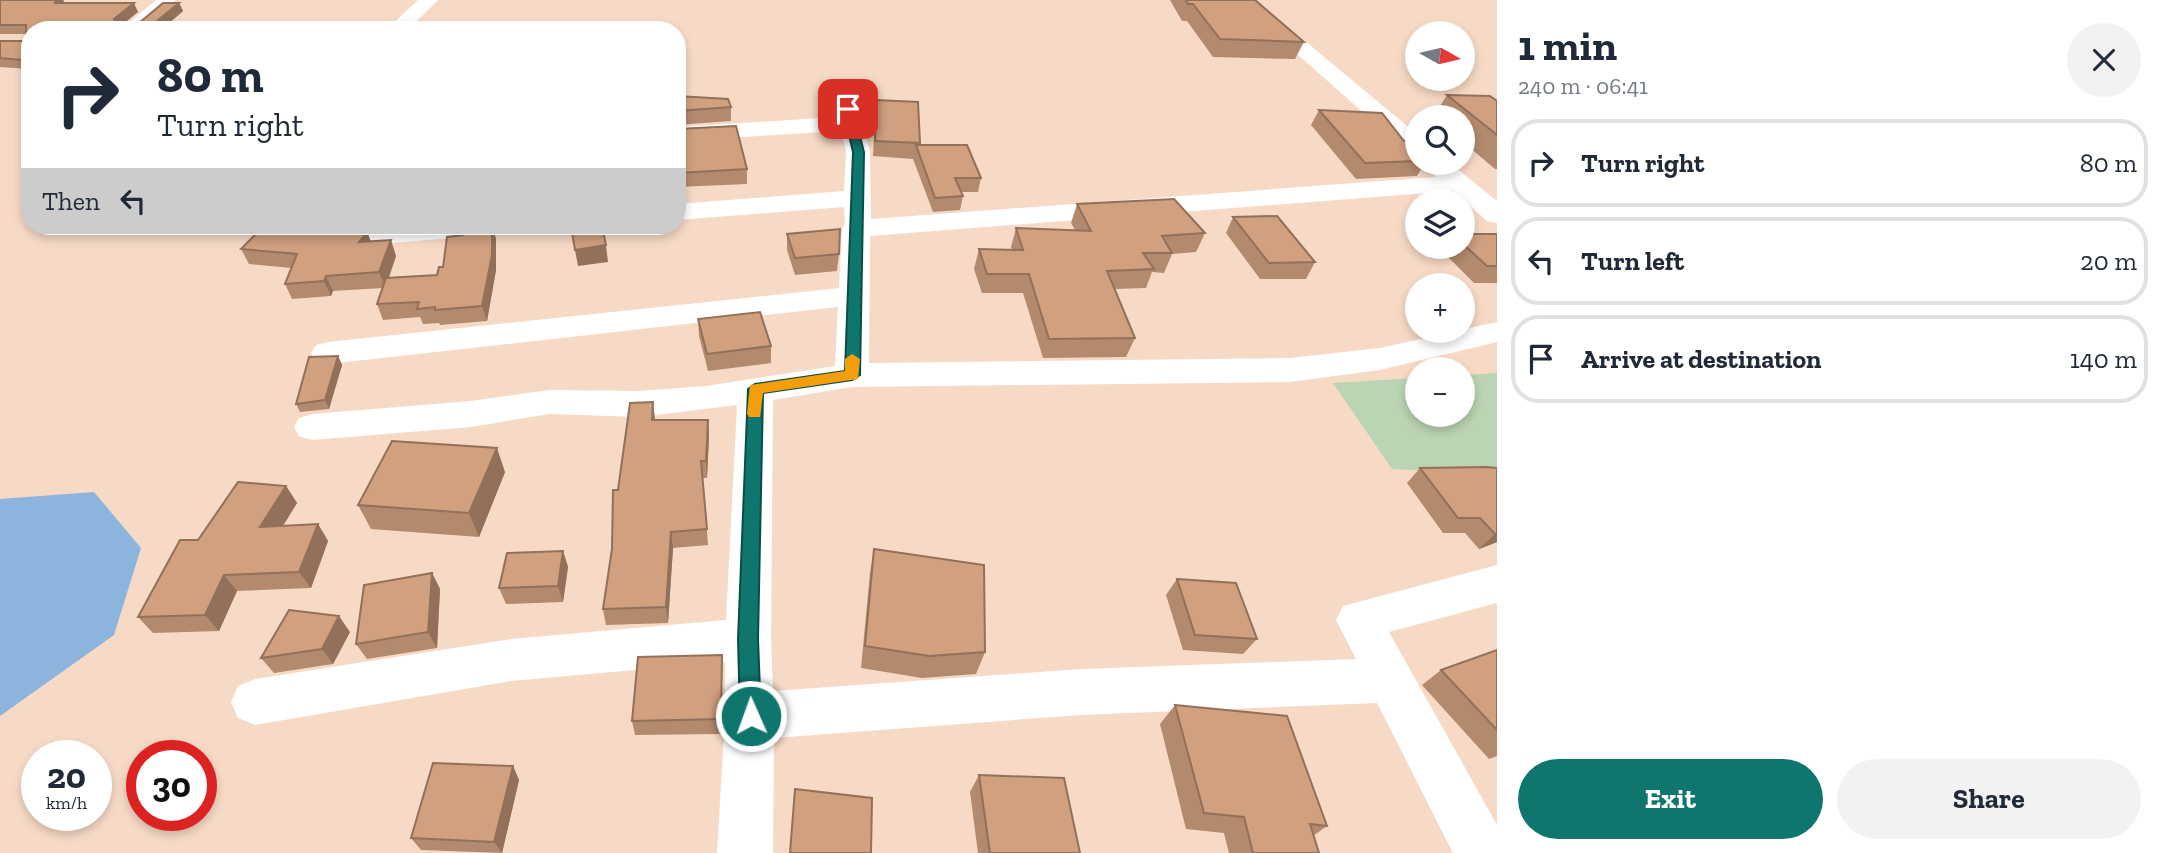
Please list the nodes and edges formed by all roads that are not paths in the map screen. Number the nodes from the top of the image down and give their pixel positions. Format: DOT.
graph roads {
  1 [pos="167,0"];
  2 [pos="429,0"];
  3 [pos="1245,0"];
  4 [pos="141,21"];
  5 [pos="406,21"];
  6 [pos="843,95"];
  7 [pos="852,123"];
  8 [pos="686,133"];
  9 [pos="1405,137"];
  10 [pos="1449,175"];
  11 [pos="1459,183"];
  12 [pos="858,198"];
  13 [pos="686,211"];
  14 [pos="1497,215"];
  15 [pos="856,229"];
  16 [pos="382,235"];
  17 [pos="342,238"];
  18 [pos="853,296"];
  19 [pos="1497,331"];
  20 [pos="328,353"];
  21 [pos="852,375"];
  22 [pos="755,389"];
  23 [pos="312,427"];
  24 [pos="1497,584"];
  25 [pos="748,639"];
  26 [pos="1390,680"];
  27 [pos="255,702"];
  28 [pos="751,716"];
  29 [pos="745,853"];
  30 [pos="1482,853"];
  1 -- 4 [label="street"];
  2 -- 5 [label="street"];
  3 -- 9 [label="street"];
  6 -- 7 [label="street"];
  7 -- 8 [label="street"];
  7 -- 12 [label="street"];
  10 -- 11 [label="street"];
  11 -- 14 [label="street"];
  11 -- 15 [label="street"];
  12 -- 13 [label="street"];
  12 -- 15 [label="street"];
  15 -- 18 [label="street"];
  16 -- 17 [label="street"];
  18 -- 20 [label="street"];
  18 -- 21 [label="street"];
  19 -- 21 [label="street"];
  21 -- 22 [label="street"];
  22 -- 23 [label="street"];
  22 -- 25 [label="street"];
  24 -- 26 [label="street"];
  25 -- 27 [label="street"];
  25 -- 28 [label="street"];
  26 -- 28 [label="street"];
  26 -- 30 [label="street"];
  28 -- 29 [label="street"];
}
